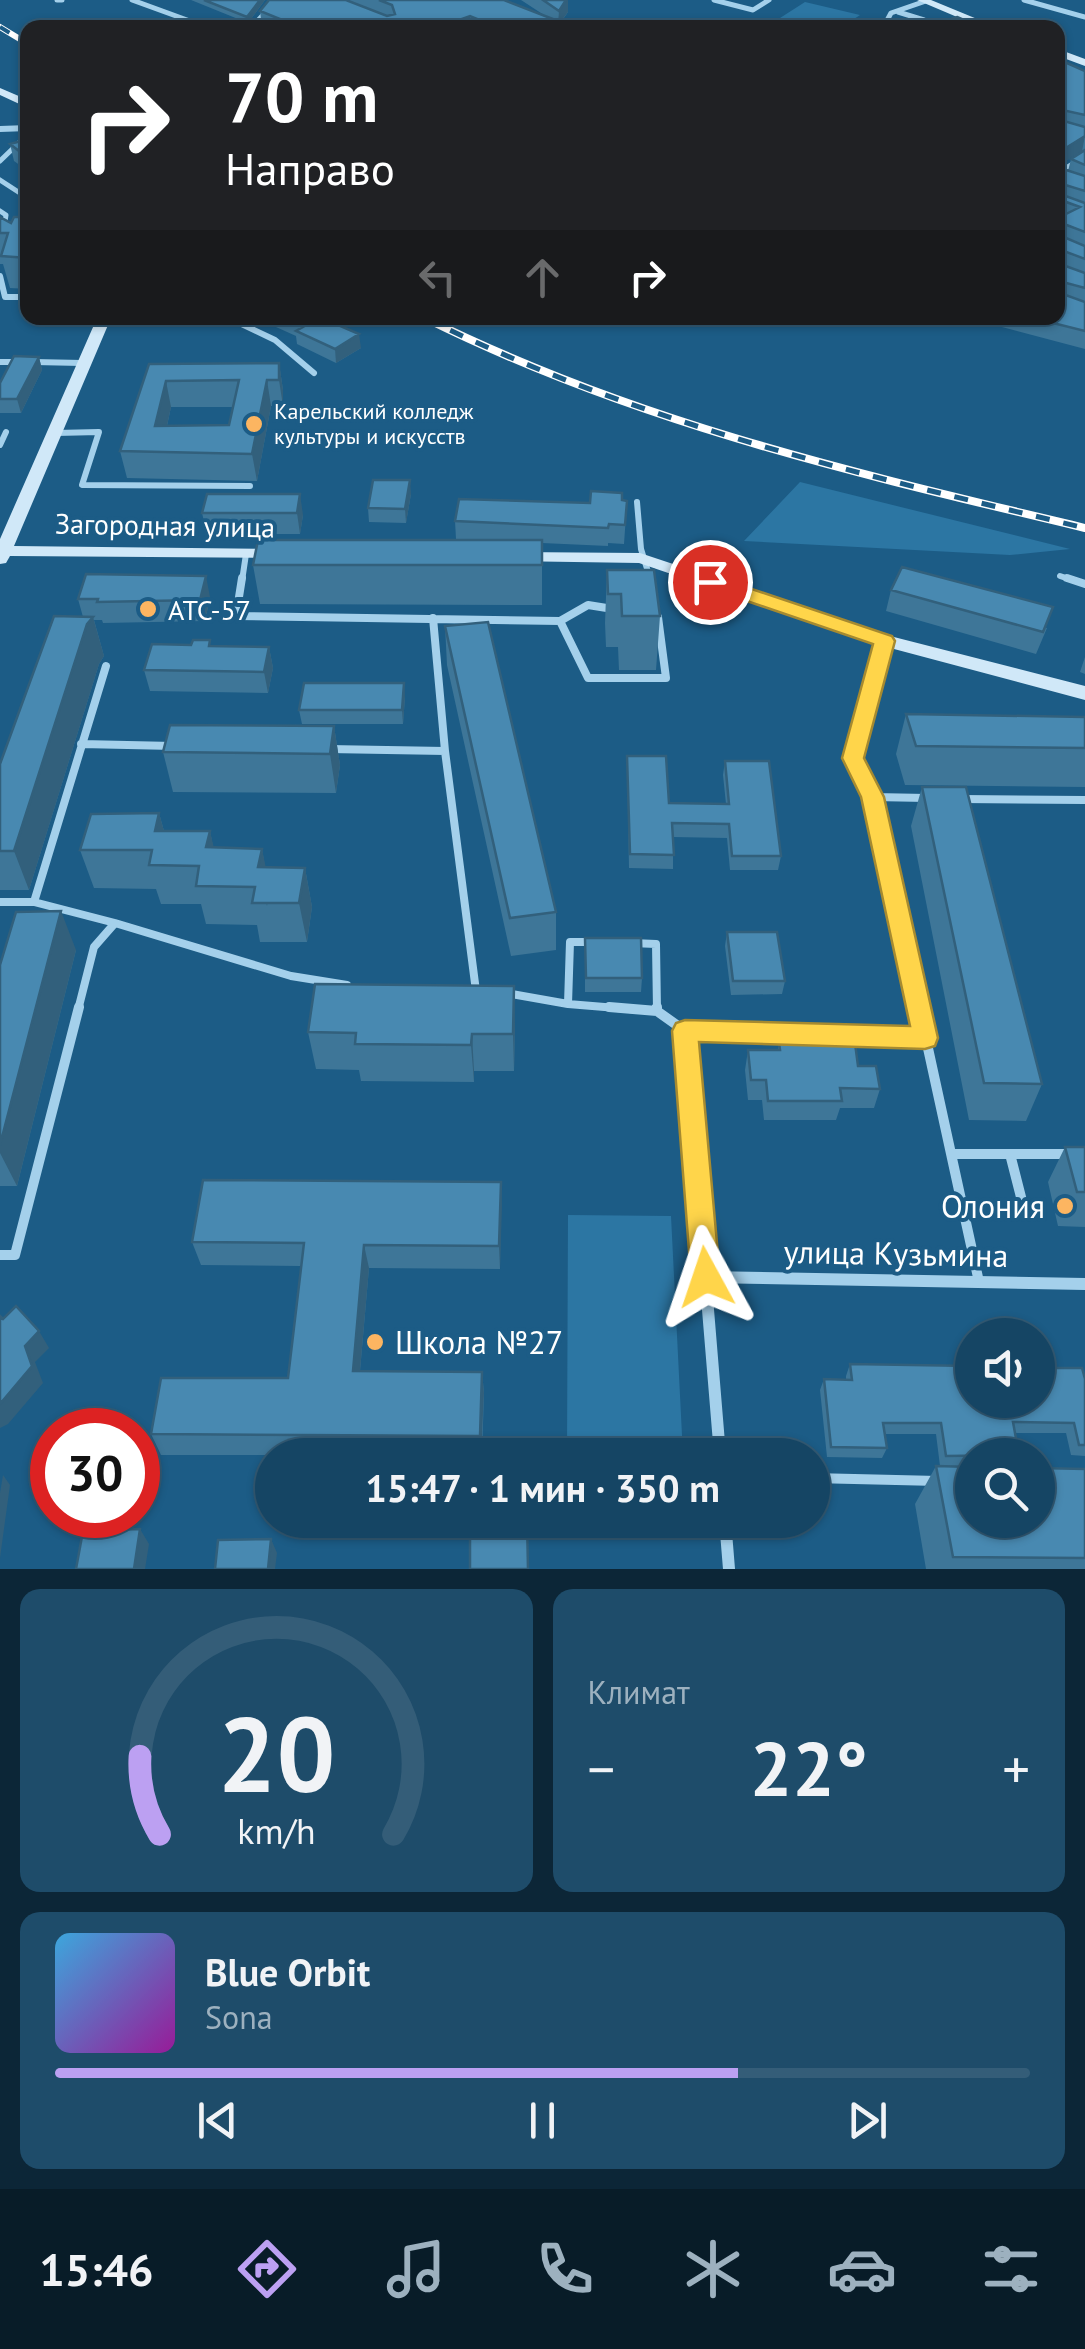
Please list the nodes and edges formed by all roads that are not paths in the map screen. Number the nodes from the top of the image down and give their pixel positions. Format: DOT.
graph roads {
  1 [pos="132,0"];
  2 [pos="278,0"];
  3 [pos="714,0"];
  4 [pos="769,0"];
  5 [pos="1024,0"];
  6 [pos="924,1"];
  7 [pos="896,11"];
  8 [pos="1085,16"];
  9 [pos="187,20"];
  10 [pos="258,20"];
  11 [pos="886,20"];
  12 [pos="924,20"];
  13 [pos="973,20"];
  14 [pos="20,140"];
  15 [pos="1085,156"];
  16 [pos="0,161"];
  17 [pos="1082,164"];
  18 [pos="0,212"];
  19 [pos="2,237"];
  20 [pos="0,276"];
  21 [pos="20,297"];
  22 [pos="101,325"];
  23 [pos="244,325"];
  24 [pos="0,362"];
  25 [pos="82,363"];
  26 [pos="314,373"];
  27 [pos="6,432"];
  28 [pos="52,433"];
  29 [pos="0,445"];
  30 [pos="250,486"];
  31 [pos="637,502"];
  32 [pos="1,553"];
  33 [pos="246,554"];
  34 [pos="305,554"];
  35 [pos="502,556"];
  36 [pos="640,558"];
  37 [pos="1060,576"];
  38 [pos="654,584"];
  39 [pos="1085,584"];
  40 [pos="656,599"];
  41 [pos="622,610"];
  42 [pos="640,612"];
  43 [pos="657,615"];
  44 [pos="433,618"];
  45 [pos="560,621"];
  46 [pos="885,641"];
  47 [pos="106,666"];
  48 [pos="1085,693"];
  49 [pos="81,744"];
  50 [pos="177,746"];
  51 [pos="311,748"];
  52 [pos="446,751"];
  53 [pos="873,797"];
  54 [pos="931,798"];
  55 [pos="950,798"];
  56 [pos="1085,800"];
  57 [pos="0,902"];
  58 [pos="34,902"];
  59 [pos="116,924"];
  60 [pos="604,942"];
  61 [pos="621,943"];
  62 [pos="368,986"];
  63 [pos="458,990"];
  64 [pos="476,991"];
  65 [pos="568,1004"];
  66 [pos="657,1010"];
  67 [pos="685,1031"];
  68 [pos="925,1038"];
  69 [pos="951,1154"];
  70 [pos="1010,1154"];
  71 [pos="1085,1154"];
  72 [pos="1022,1201"];
  73 [pos="0,1255"];
  74 [pos="706,1277"];
  75 [pos="978,1282"];
  76 [pos="1085,1284"];
  77 [pos="719,1438"];
  78 [pos="830,1478"];
  79 [pos="955,1481"];
  80 [pos="726,1538"];
  81 [pos="729,1569"];
  1 -- 9 [label="lane"];
  2 -- 10 [label="lane"];
  3 -- 4 [label="lane"];
  5 -- 8 [label="lane"];
  6 -- 7 [label="lane"];
  6 -- 13 [label="street"];
  7 -- 11 [label="lane"];
  7 -- 12 [label="lane"];
  14 -- 16 [label="lane"];
  15 -- 17 [label="lane"];
  18 -- 19 [label="lane"];
  20 -- 21 [label="lane"];
  22 -- 25 [label="street"];
  23 -- 26 [label="lane"];
  24 -- 25 [label="lane"];
  25 -- 28 [label="street"];
  27 -- 29 [label="lane"];
  28 -- 30 [label="lane"];
  28 -- 32 [label="street"];
  31 -- 36 [label="lane"];
  32 -- 33 [label="street, Загородная улица"];
  33 -- 34 [label="street, Загородная улица"];
  33 -- 44 [label="lane"];
  35 -- 36 [label="street"];
  36 -- 38 [label="lane"];
  36 -- 46 [label="street"];
  37 -- 39 [label="lane"];
  40 -- 43 [label="lane"];
  41 -- 45 [label="lane"];
  42 -- 43 [label="lane"];
  43 -- 45 [label="lane"];
  44 -- 45 [label="lane"];
  44 -- 52 [label="lane"];
  46 -- 48 [label="street"];
  46 -- 53 [label="lane"];
  47 -- 49 [label="lane"];
  49 -- 50 [label="lane"];
  49 -- 58 [label="lane"];
  51 -- 52 [label="lane"];
  52 -- 64 [label="lane"];
  53 -- 54 [label="lane"];
  53 -- 68 [label="lane"];
  55 -- 56 [label="lane"];
  57 -- 58 [label="lane"];
  58 -- 59 [label="lane"];
  59 -- 62 [label="lane"];
  59 -- 73 [label="lane"];
  60 -- 65 [label="lane"];
  61 -- 66 [label="lane"];
  63 -- 64 [label="lane"];
  64 -- 65 [label="lane"];
  65 -- 66 [label="lane"];
  66 -- 67 [label="lane"];
  67 -- 68 [label="lane"];
  67 -- 74 [label="street"];
  68 -- 69 [label="lane"];
  69 -- 70 [label="lane"];
  69 -- 75 [label="lane"];
  70 -- 71 [label="lane"];
  70 -- 72 [label="lane"];
  74 -- 75 [label="street, улица Кузьмина"];
  74 -- 77 [label="street"];
  75 -- 76 [label="street, улица Кузьмина"];
  78 -- 79 [label="lane"];
  80 -- 81 [label="street"];
}
